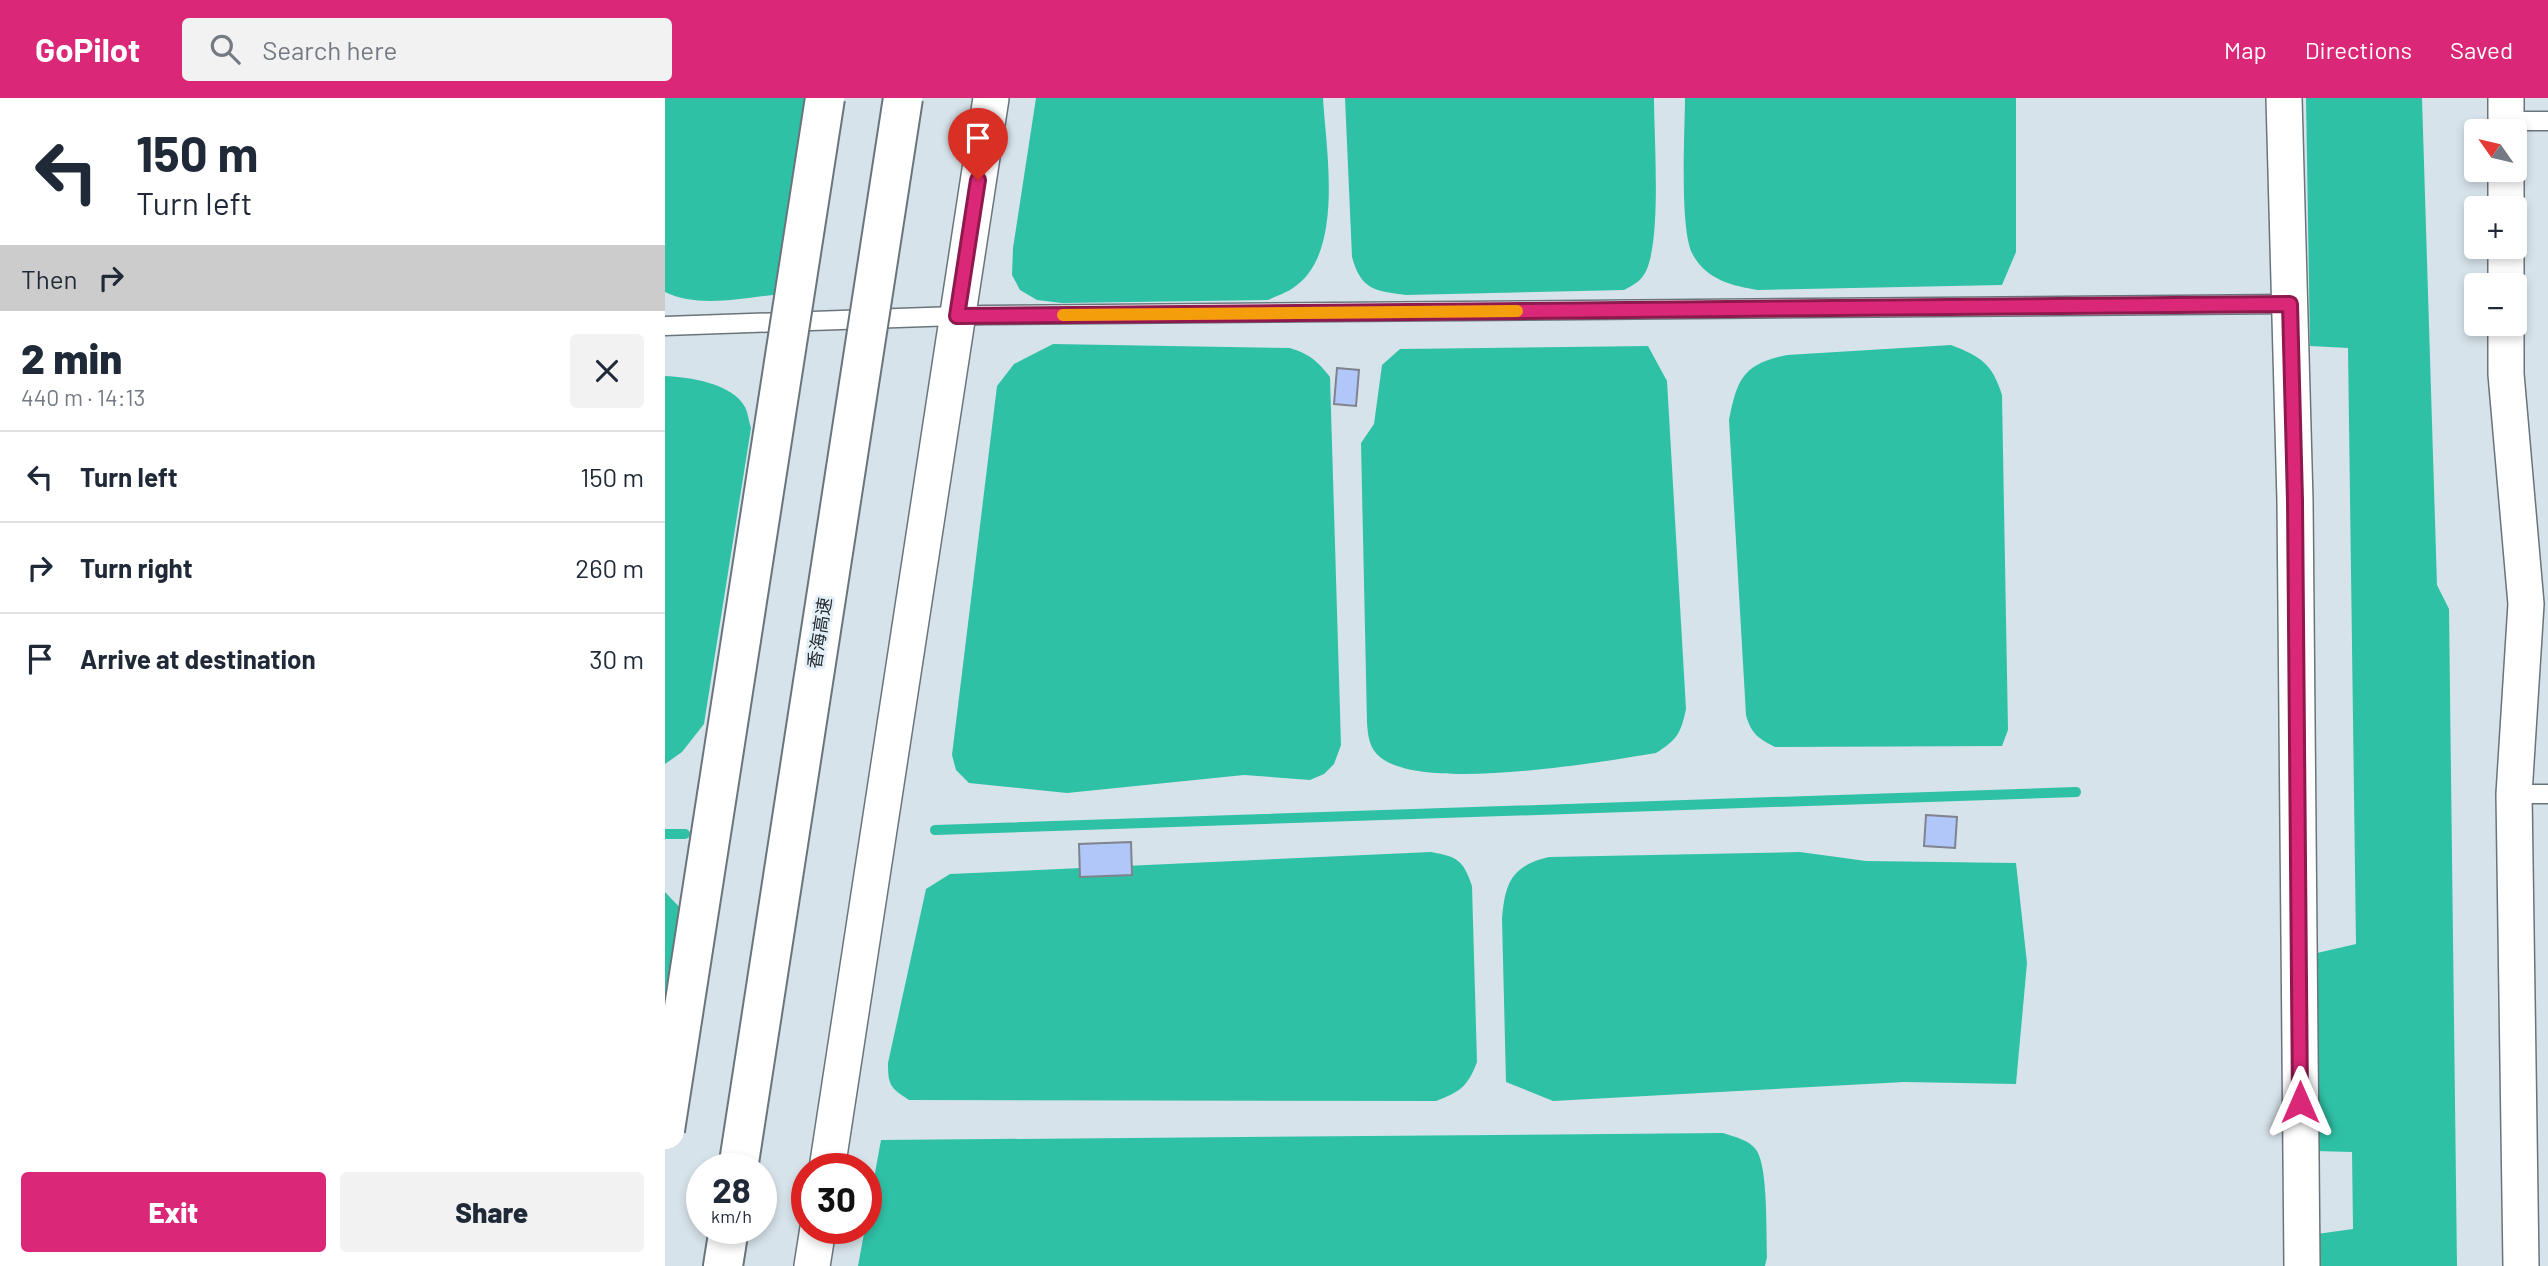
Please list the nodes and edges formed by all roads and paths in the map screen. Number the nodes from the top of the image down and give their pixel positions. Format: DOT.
graph roads {
  1 [pos="825,98"];
  2 [pos="903,98"];
  3 [pos="991,98"];
  4 [pos="2284,98"];
  5 [pos="2506,117"];
  6 [pos="2548,121"];
  7 [pos="2290,304"];
  8 [pos="957,316"];
  9 [pos="665,326"];
  10 [pos="2506,336"];
  11 [pos="2531,794"];
  12 [pos="665,1130"];
  13 [pos="740,1153"];
  14 [pos="829,1153"];
  15 [pos="726,1244"];
  16 [pos="815,1244"];
  17 [pos="723,1266"];
  18 [pos="812,1266"];
  19 [pos="2302,1266"];
  20 [pos="2521,1266"];
  1 -- 12 [label="highway, bridge"];
  2 -- 13 [label="highway, 香海高速, bridge"];
  3 -- 8 [label="street"];
  4 -- 7 [label="street"];
  5 -- 6 [label="lane"];
  7 -- 8 [label="lane"];
  7 -- 19 [label="street"];
  8 -- 9 [label="lane"];
  8 -- 14 [label="street"];
  10 -- 11 [label="street"];
  11 -- 20 [label="street"];
  15 -- 17 [label="highway"];
  16 -- 18 [label="street"];
}
